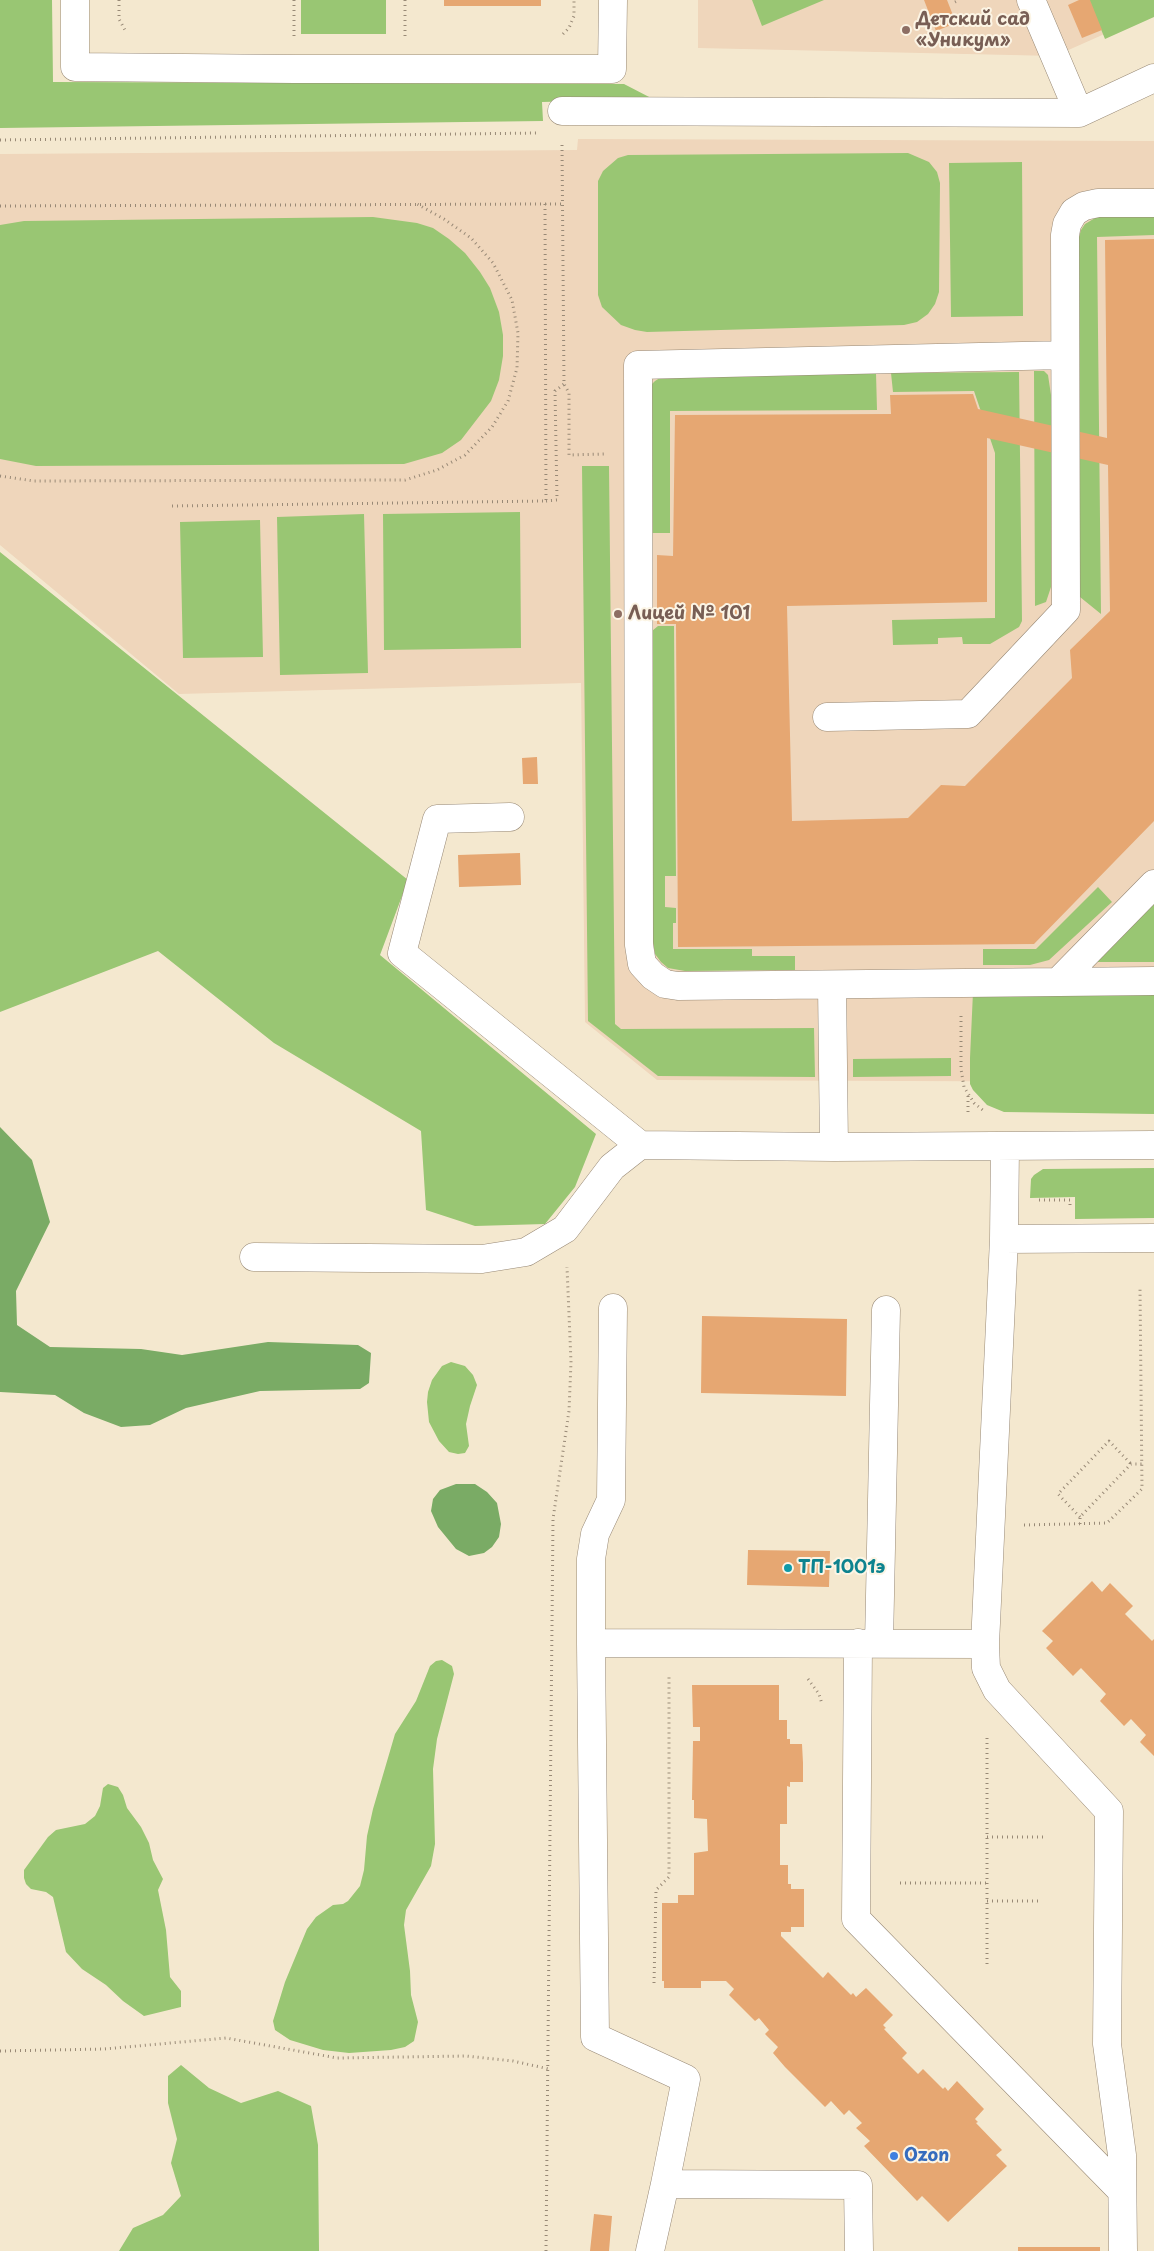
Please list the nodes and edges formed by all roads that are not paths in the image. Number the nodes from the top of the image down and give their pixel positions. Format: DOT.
graph roads {
  1 [pos="75,0"];
  2 [pos="613,0"];
  3 [pos="1031,0"];
  4 [pos="1154,78"];
  5 [pos="1079,113"];
  6 [pos="562,122"];
  7 [pos="1154,202"];
  8 [pos="1065,355"];
  9 [pos="827,718"];
  10 [pos="510,817"];
  11 [pos="1154,884"];
  12 [pos="1154,980"];
  13 [pos="1058,982"];
  14 [pos="832,985"];
  15 [pos="640,1145"];
  16 [pos="1154,1145"];
  17 [pos="1005,1146"];
  18 [pos="834,1147"];
  19 [pos="1154,1238"];
  20 [pos="1004,1239"];
  21 [pos="254,1257"];
  22 [pos="613,1308"];
  23 [pos="886,1310"];
  24 [pos="591,1643"];
  25 [pos="869,1643"];
  26 [pos="985,1644"];
  27 [pos="665,2184"];
  28 [pos="1122,2190"];
  29 [pos="650,2251"];
  30 [pos="859,2251"];
  31 [pos="1124,2251"];
  1 -- 2 [label="lane"];
  3 -- 5 [label="lane"];
  4 -- 5 [label="lane"];
  5 -- 6 [label="lane"];
  7 -- 8 [label="lane"];
  8 -- 9 [label="lane"];
  8 -- 14 [label="lane"];
  10 -- 15 [label="lane"];
  11 -- 13 [label="lane"];
  12 -- 13 [label="lane"];
  13 -- 14 [label="lane"];
  14 -- 18 [label="lane"];
  15 -- 18 [label="lane"];
  15 -- 21 [label="lane"];
  16 -- 17 [label="lane"];
  17 -- 18 [label="lane"];
  17 -- 20 [label="lane"];
  19 -- 20 [label="lane"];
  20 -- 26 [label="lane"];
  22 -- 24 [label="lane"];
  23 -- 25 [label="lane"];
  24 -- 25 [label="lane"];
  24 -- 27 [label="lane"];
  25 -- 26 [label="lane"];
  25 -- 28 [label="lane"];
  26 -- 28 [label="lane"];
  27 -- 29 [label="lane"];
  27 -- 30 [label="lane"];
  28 -- 31 [label="lane"];
}
